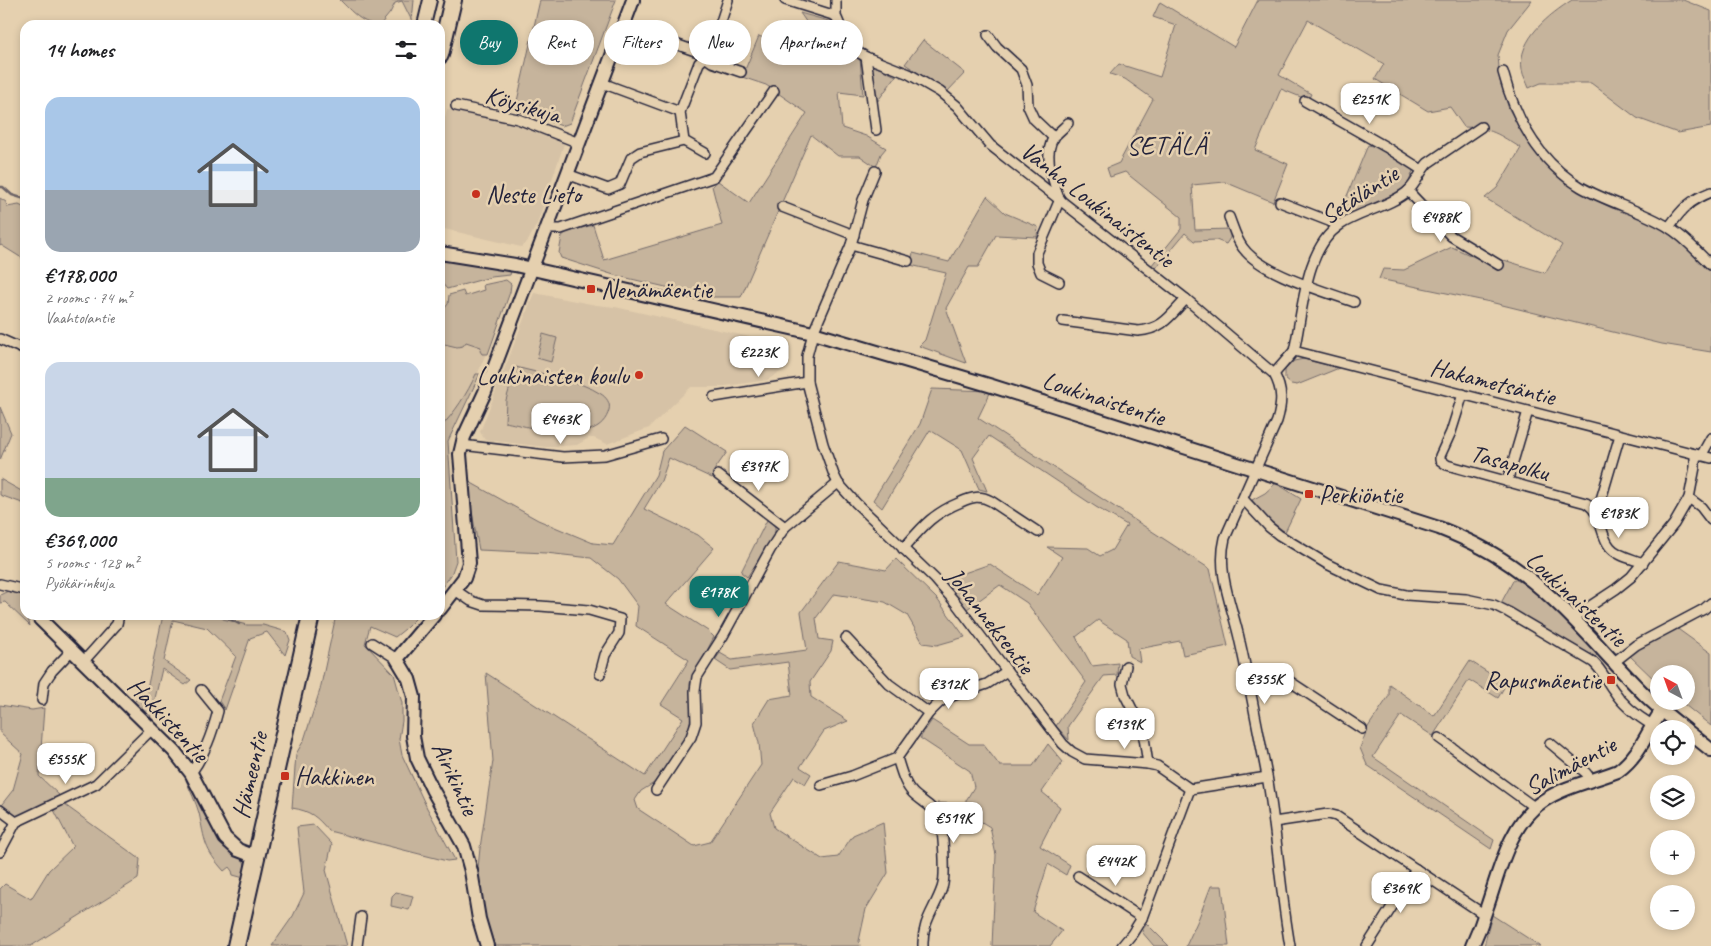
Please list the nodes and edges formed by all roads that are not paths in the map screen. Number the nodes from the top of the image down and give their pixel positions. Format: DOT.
graph roads {
  1 [pos="430,0"];
  2 [pos="453,0"];
  3 [pos="633,0"];
  4 [pos="728,0"];
  5 [pos="785,0"];
  6 [pos="836,0"];
  7 [pos="836,16"];
  8 [pos="425,20"];
  9 [pos="721,20"];
  10 [pos="445,34"];
  11 [pos="988,34"];
  12 [pos="866,57"];
  13 [pos="698,65"];
  14 [pos="721,65"];
  15 [pos="741,72"];
  16 [pos="1503,72"];
  17 [pos="602,83"];
  18 [pos="774,91"];
  19 [pos="1305,101"];
  20 [pos="456,106"];
  21 [pos="680,112"];
  22 [pos="1068,123"];
  23 [pos="1481,128"];
  24 [pos="876,130"];
  25 [pos="1054,138"];
  26 [pos="684,141"];
  27 [pos="579,143"];
  28 [pos="704,153"];
  29 [pos="1422,170"];
  30 [pos="874,171"];
  31 [pos="567,174"];
  32 [pos="1408,191"];
  33 [pos="1711,192"];
  34 [pos="1060,199"];
  35 [pos="1280,202"];
  36 [pos="782,207"];
  37 [pos="1229,217"];
  38 [pos="1339,225"];
  39 [pos="1669,227"];
  40 [pos="547,229"];
  41 [pos="854,235"];
  42 [pos="851,245"];
  43 [pos="445,253"];
  44 [pos="908,261"];
  45 [pos="1499,265"];
  46 [pos="1711,265"];
  47 [pos="532,269"];
  48 [pos="1059,282"];
  49 [pos="1306,284"];
  50 [pos="1186,299"];
  51 [pos="1354,302"];
  52 [pos="1064,321"];
  53 [pos="813,333"];
  54 [pos="0,339"];
  55 [pos="20,348"];
  56 [pos="1294,351"];
  57 [pos="1274,374"];
  58 [pos="808,382"];
  59 [pos="1463,394"];
  60 [pos="714,397"];
  61 [pos="1528,410"];
  62 [pos="1620,435"];
  63 [pos="1711,438"];
  64 [pos="661,439"];
  65 [pos="462,445"];
  66 [pos="1698,455"];
  67 [pos="1711,458"];
  68 [pos="1256,469"];
  69 [pos="718,475"];
  70 [pos="838,482"];
  71 [pos="1507,482"];
  72 [pos="1690,498"];
  73 [pos="1244,499"];
  74 [pos="1597,513"];
  75 [pos="1709,515"];
  76 [pos="785,527"];
  77 [pos="1038,532"];
  78 [pos="903,548"];
  79 [pos="1643,563"];
  80 [pos="1,587"];
  81 [pos="20,589"];
  82 [pos="455,590"];
  83 [pos="445,602"];
  84 [pos="1711,603"];
  85 [pos="1572,618"];
  86 [pos="41,620"];
  87 [pos="118,620"];
  88 [pos="310,620"];
  89 [pos="430,620"];
  90 [pos="846,638"];
  91 [pos="372,643"];
  92 [pos="71,651"];
  93 [pos="397,659"];
  94 [pos="83,662"];
  95 [pos="1613,662"];
  96 [pos="1126,666"];
  97 [pos="1006,671"];
  98 [pos="600,674"];
  99 [pos="1247,679"];
  100 [pos="201,690"];
  101 [pos="1650,698"];
  102 [pos="42,700"];
  103 [pos="1662,710"];
  104 [pos="929,713"];
  105 [pos="1655,720"];
  106 [pos="1675,720"];
  107 [pos="1650,724"];
  108 [pos="1362,729"];
  109 [pos="1650,729"];
  110 [pos="151,730"];
  111 [pos="1695,737"];
  112 [pos="1439,738"];
  113 [pos="1550,743"];
  114 [pos="1711,750"];
  115 [pos="897,758"];
  116 [pos="1148,764"];
  117 [pos="191,773"];
  118 [pos="1267,777"];
  119 [pos="1592,781"];
  120 [pos="821,786"];
  121 [pos="1190,789"];
  122 [pos="656,790"];
  123 [pos="1534,807"];
  124 [pos="0,810"];
  125 [pos="16,822"];
  126 [pos="1274,822"];
  127 [pos="0,852"];
  128 [pos="256,857"];
  129 [pos="1416,870"];
  130 [pos="1078,876"];
  131 [pos="1485,915"];
  132 [pos="361,917"];
  133 [pos="1142,918"];
  134 [pos="236,946"];
  135 [pos="357,946"];
  136 [pos="488,946"];
  137 [pos="923,946"];
  138 [pos="1122,946"];
  139 [pos="1290,946"];
  140 [pos="1367,946"];
  141 [pos="1472,946"];
  1 -- 8 [label="street"];
  2 -- 10 [label="highway"];
  3 -- 17 [label="street"];
  4 -- 9 [label="street"];
  5 -- 7 [label="street"];
  6 -- 7 [label="street, Vanha Loukinaistentie"];
  7 -- 12 [label="street, Vanha Loukinaistentie"];
  11 -- 25 [label="street"];
  12 -- 24 [label="street"];
  12 -- 34 [label="street, Vanha Loukinaistentie"];
  13 -- 21 [label="street"];
  14 -- 15 [label="street"];
  16 -- 39 [label="street"];
  17 -- 21 [label="street"];
  17 -- 27 [label="street"];
  18 -- 40 [label="street"];
  19 -- 29 [label="street"];
  20 -- 27 [label="street, Köysikuja"];
  21 -- 26 [label="street"];
  22 -- 25 [label="street"];
  23 -- 29 [label="street, Setäläntie"];
  25 -- 34 [label="street"];
  26 -- 28 [label="street"];
  26 -- 31 [label="street"];
  27 -- 31 [label="street"];
  29 -- 32 [label="street, Setäläntie"];
  30 -- 41 [label="street, Johanneksentie"];
  31 -- 40 [label="street"];
  32 -- 38 [label="street, Setäläntie"];
  32 -- 45 [label="street"];
  33 -- 39 [label="street"];
  34 -- 48 [label="street"];
  34 -- 50 [label="street, Vanha Loukinaistentie"];
  35 -- 38 [label="street"];
  36 -- 41 [label="street"];
  37 -- 49 [label="street"];
  38 -- 49 [label="street, Setäläntie"];
  39 -- 46 [label="street"];
  40 -- 47 [label="street"];
  41 -- 42 [label="street, Johanneksentie"];
  42 -- 44 [label="street"];
  42 -- 53 [label="street, Johanneksentie"];
  43 -- 47 [label="street, Loukinaistentie"];
  47 -- 53 [label="street, Loukinaistentie"];
  47 -- 65 [label="street"];
  49 -- 51 [label="street"];
  49 -- 56 [label="street, Setäläntie"];
  50 -- 52 [label="street"];
  50 -- 57 [label="street, Vanha Loukinaistentie"];
  53 -- 58 [label="street, Johanneksentie"];
  53 -- 68 [label="street, Loukinaistentie"];
  54 -- 55 [label="street"];
  56 -- 57 [label="street"];
  56 -- 59 [label="street, Hakametsäntie"];
  57 -- 68 [label="street"];
  58 -- 60 [label="street"];
  58 -- 70 [label="street, Johanneksentie"];
  59 -- 61 [label="street, Hakametsäntie"];
  59 -- 71 [label="street, Tasapolku"];
  61 -- 62 [label="street, Hakametsäntie"];
  61 -- 71 [label="street"];
  62 -- 66 [label="street, Hakametsäntie"];
  62 -- 74 [label="street"];
  63 -- 66 [label="street"];
  64 -- 65 [label="street"];
  65 -- 82 [label="street"];
  66 -- 67 [label="street, Hakametsäntie"];
  66 -- 72 [label="street"];
  68 -- 73 [label="street"];
  68 -- 85 [label="street, Loukinaistentie"];
  69 -- 76 [label="street"];
  70 -- 76 [label="street"];
  70 -- 78 [label="street, Johanneksentie"];
  71 -- 74 [label="street, Tasapolku"];
  72 -- 75 [label="street"];
  72 -- 79 [label="street"];
  73 -- 99 [label="street"];
  73 -- 107 [label="street"];
  74 -- 79 [label="street"];
  76 -- 122 [label="street"];
  77 -- 78 [label="street"];
  78 -- 97 [label="street, Johanneksentie"];
  79 -- 85 [label="street"];
  80 -- 81 [label="street"];
  82 -- 83 [label="street"];
  82 -- 98 [label="street"];
  84 -- 95 [label="street"];
  85 -- 95 [label="street, Loukinaistentie"];
  86 -- 92 [label="street, Hakkistentie"];
  87 -- 94 [label="street"];
  88 -- 128 [label="highway, Hämeentie"];
  89 -- 93 [label="street"];
  90 -- 104 [label="street"];
  91 -- 93 [label="street, Airikintie"];
  92 -- 94 [label="street, Hakkistentie"];
  92 -- 102 [label="street"];
  93 -- 136 [label="street, Airikintie"];
  94 -- 110 [label="street, Hakkistentie"];
  95 -- 101 [label="street, Loukinaistentie"];
  96 -- 116 [label="street"];
  97 -- 104 [label="street"];
  97 -- 116 [label="street, Johanneksentie"];
  99 -- 108 [label="street"];
  99 -- 118 [label="street"];
  100 -- 117 [label="street"];
  103 -- 105 [label="street, Salimäentie"];
  103 -- 106 [label="street, Loukinaistentie"];
  104 -- 115 [label="street"];
  109 -- 119 [label="street, Salimäentie"];
  110 -- 117 [label="street, Hakkistentie"];
  110 -- 125 [label="street"];
  111 -- 114 [label="street, Loukinaistentie"];
  112 -- 123 [label="street"];
  113 -- 119 [label="street"];
  115 -- 120 [label="street"];
  115 -- 137 [label="street"];
  116 -- 121 [label="street, Johanneksentie"];
  117 -- 128 [label="street, Hakkistentie"];
  118 -- 121 [label="street"];
  118 -- 126 [label="street"];
  119 -- 123 [label="street, Salimäentie"];
  121 -- 133 [label="street"];
  123 -- 131 [label="street, Salimäentie"];
  124 -- 125 [label="street"];
  125 -- 127 [label="street"];
  126 -- 129 [label="street"];
  126 -- 139 [label="street"];
  128 -- 134 [label="highway, Hämeentie"];
  129 -- 131 [label="street"];
  129 -- 140 [label="street"];
  130 -- 133 [label="street"];
  131 -- 141 [label="street, Salimäentie"];
  132 -- 135 [label="street"];
  133 -- 138 [label="street"];
}
